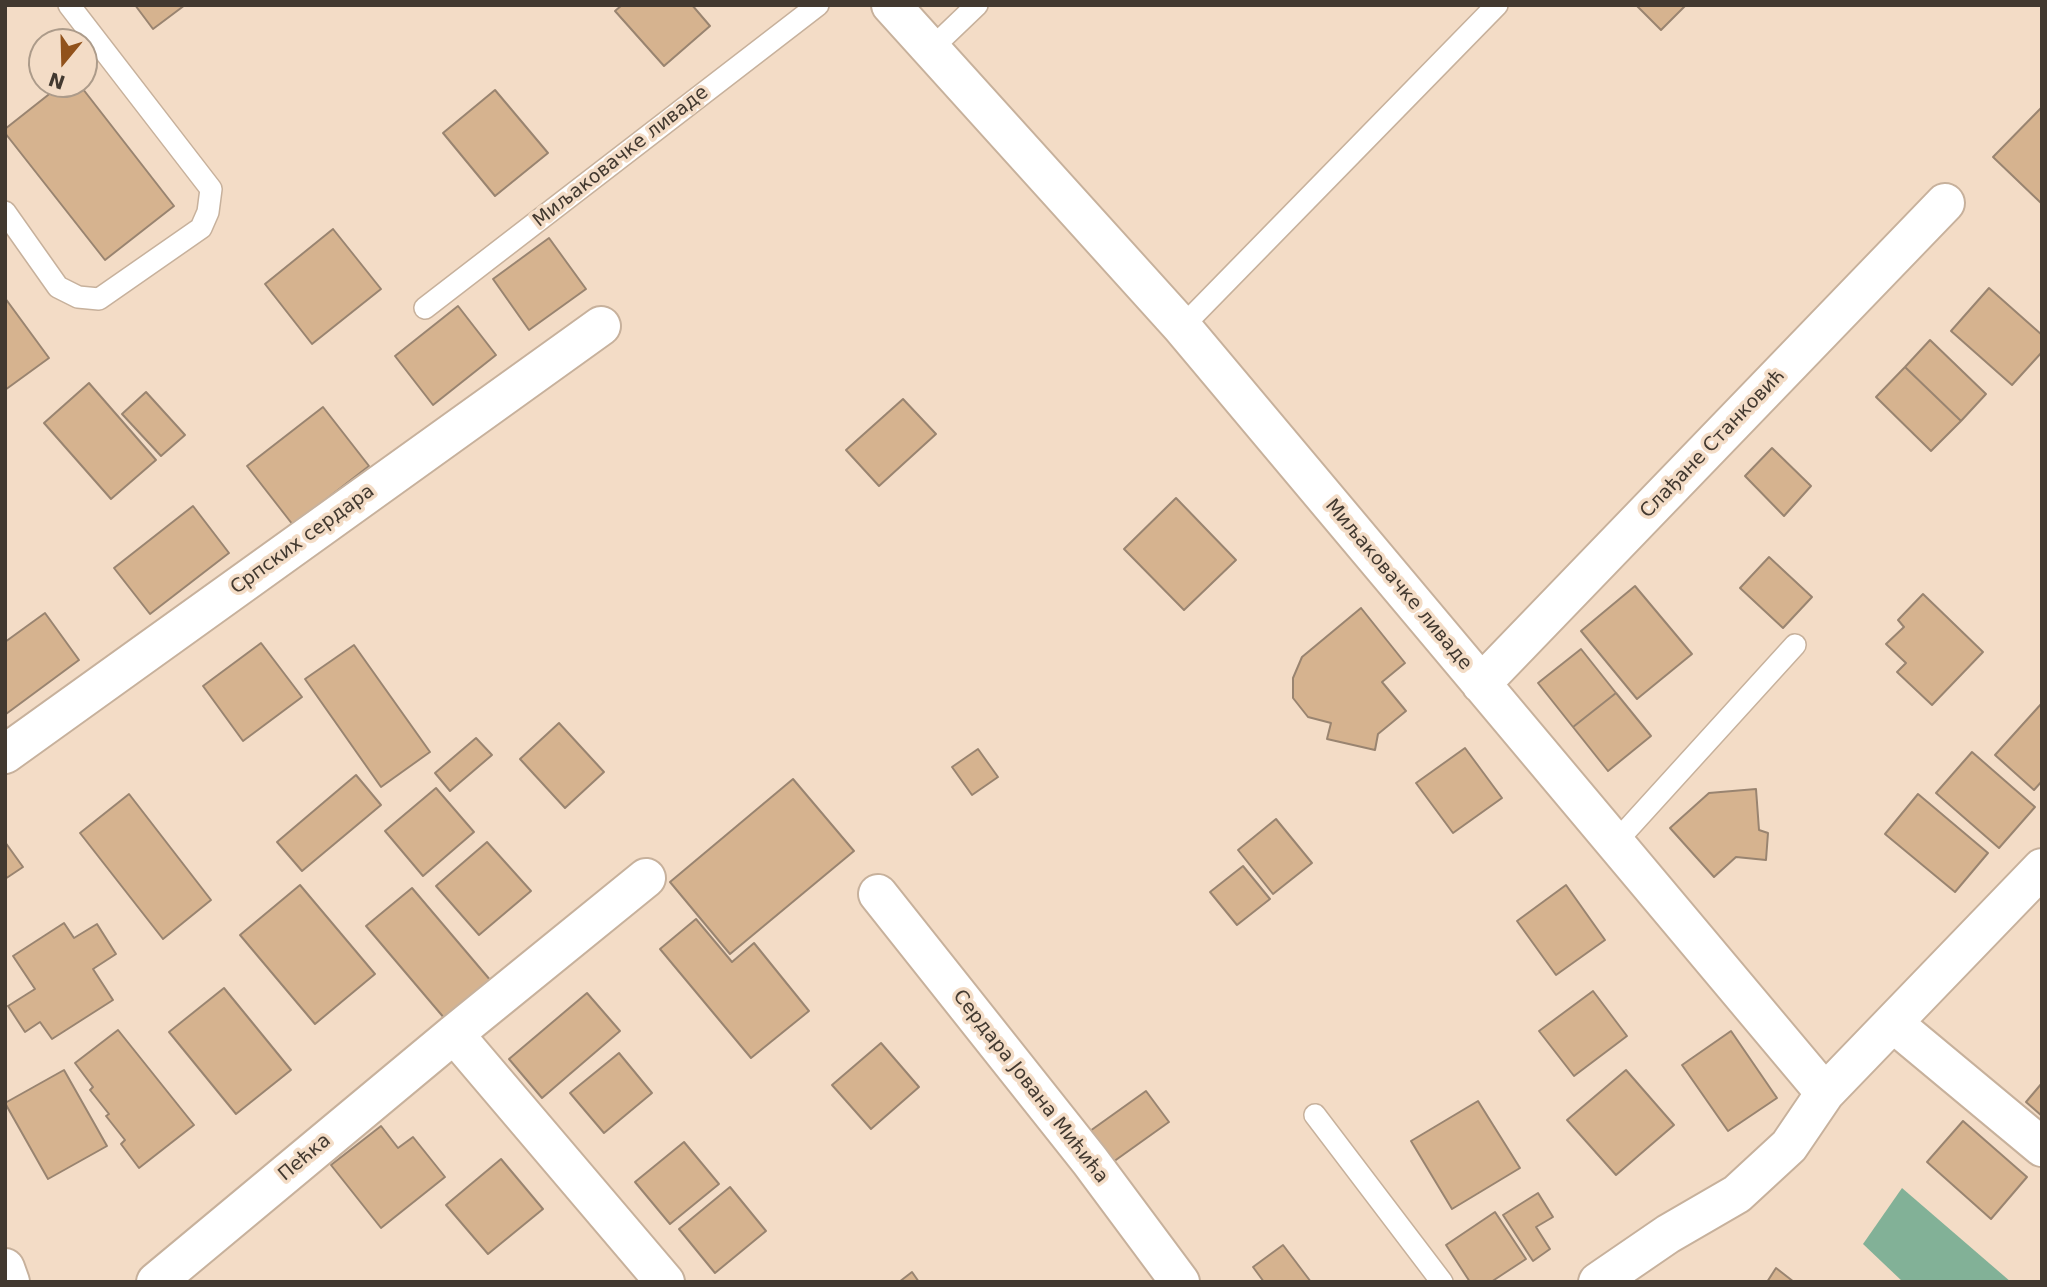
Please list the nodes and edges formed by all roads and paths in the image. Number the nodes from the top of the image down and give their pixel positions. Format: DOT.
graph roads {
  1 [pos="69,5"];
  2 [pos="818,5"];
  3 [pos="891,5"];
  4 [pos="977,5"];
  5 [pos="1497,5"];
  6 [pos="931,49"];
  7 [pos="1945,203"];
  8 [pos="5,212"];
  9 [pos="425,308"];
  10 [pos="601,326"];
  11 [pos="1182,327"];
  12 [pos="1795,645"];
  13 [pos="1481,684"];
  14 [pos="5,754"];
  15 [pos="1615,843"];
  16 [pos="2042,868"];
  17 [pos="646,878"];
  18 [pos="878,894"];
  19 [pos="1893,1023"];
  20 [pos="454,1034"];
  21 [pos="1825,1093"];
  22 [pos="1315,1115"];
  23 [pos="2042,1147"];
  24 [pos="5,1268"];
  25 [pos="10,1282"];
  26 [pos="156,1282"];
  27 [pos="665,1282"];
  28 [pos="1180,1282"];
  29 [pos="1442,1282"];
  30 [pos="1598,1282"];
  1 -- 8 [label="lane"];
  2 -- 9 [label="lane, Миљаковачке ливаде"];
  3 -- 6 [label="street, Миљаковачке ливаде"];
  4 -- 6 [label="lane"];
  5 -- 11 [label="lane"];
  6 -- 11 [label="street, Миљаковачке ливаде"];
  7 -- 13 [label="street, Слађане Станковић"];
  10 -- 14 [label="street, Српских сердара"];
  11 -- 13 [label="street, Миљаковачке ливаде"];
  12 -- 15 [label="lane"];
  13 -- 15 [label="street, Миљаковачке ливаде"];
  15 -- 21 [label="street, Миљаковачке ливаде"];
  16 -- 19 [label="street"];
  17 -- 20 [label="street, Пећка"];
  18 -- 28 [label="street, Сердара Јована Мићића"];
  19 -- 21 [label="street"];
  19 -- 23 [label="street"];
  20 -- 26 [label="street, Пећка"];
  20 -- 27 [label="street"];
  21 -- 30 [label="street"];
  22 -- 29 [label="lane"];
  24 -- 25 [label="street"];
}
